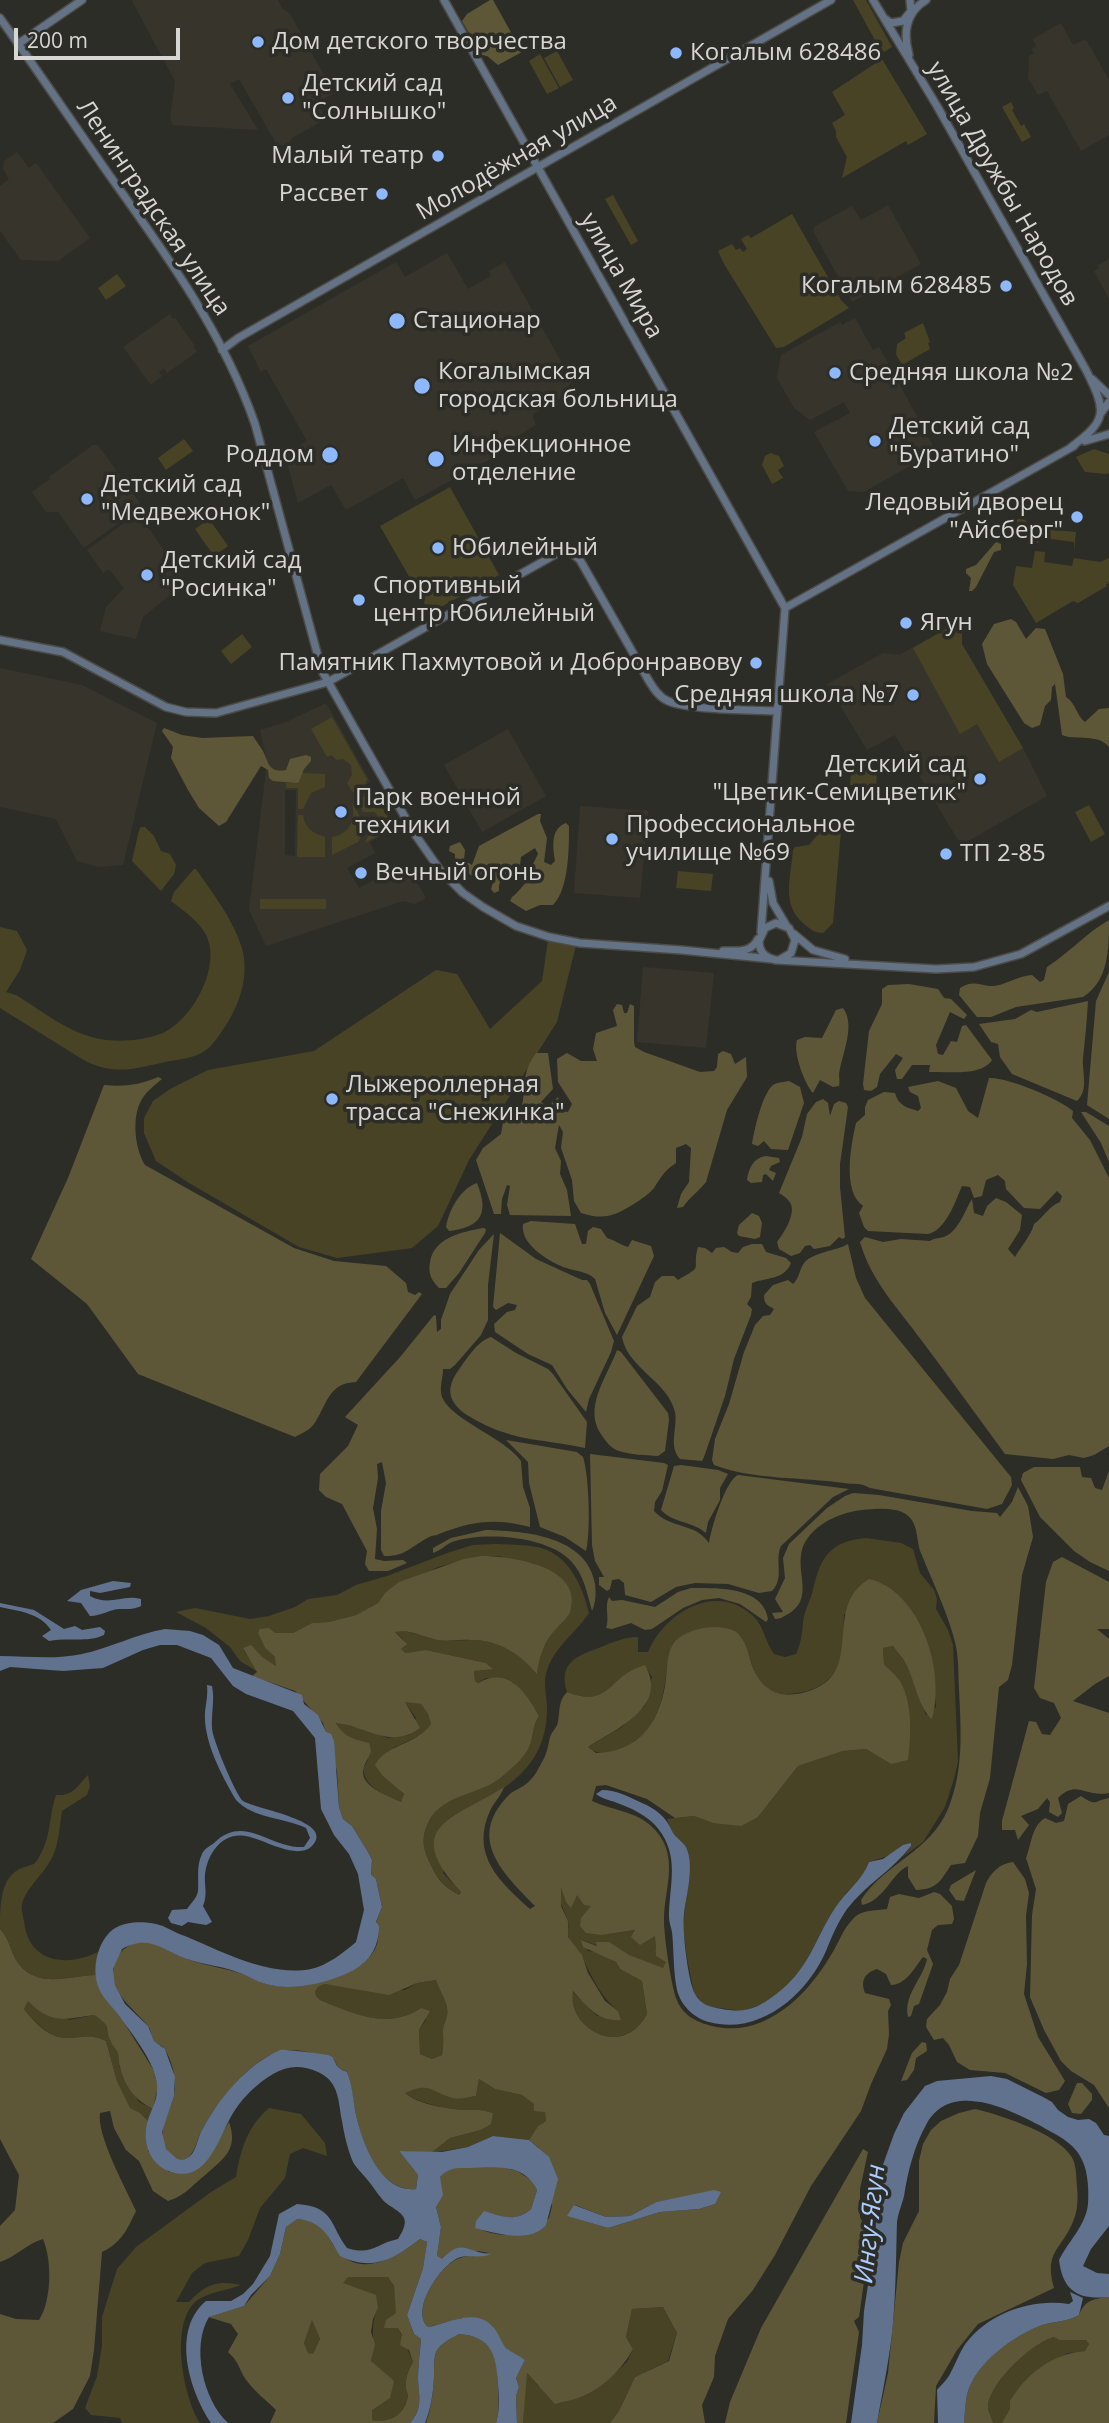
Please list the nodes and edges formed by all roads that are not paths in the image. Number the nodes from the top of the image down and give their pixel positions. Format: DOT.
graph roads {
  1 [pos="82,0"];
  2 [pos="444,0"];
  3 [pos="831,0"];
  4 [pos="873,0"];
  5 [pos="909,0"];
  6 [pos="926,0"];
  7 [pos="910,13"];
  8 [pos="881,14"];
  9 [pos="0,18"];
  10 [pos="18,44"];
  11 [pos="912,63"];
  12 [pos="538,167"];
  13 [pos="222,350"];
  14 [pos="1087,373"];
  15 [pos="1109,395"];
  16 [pos="1109,402"];
  17 [pos="1100,415"];
  18 [pos="1109,433"];
  19 [pos="1070,448"];
  20 [pos="785,608"];
  21 [pos="0,640"];
  22 [pos="328,682"];
  23 [pos="777,711"];
  24 [pos="768,866"];
  25 [pos="1109,906"];
  26 [pos="790,930"];
  27 [pos="760,935"];
  28 [pos="691,951"];
  29 [pos="776,960"];
  30 [pos="866,964"];
  1 -- 10 [label="street"];
  2 -- 12 [label="street, улица Мира"];
  3 -- 12 [label="street, Молодёжная улица"];
  4 -- 8 [label="street, улица Дружбы Народов"];
  5 -- 7 [label="street"];
  6 -- 7 [label="street"];
  7 -- 8 [label="street"];
  7 -- 11 [label="street"];
  8 -- 11 [label="street, улица Дружбы Народов"];
  9 -- 10 [label="street, Ленинградская улица"];
  10 -- 13 [label="street, Ленинградская улица"];
  11 -- 14 [label="street, улица Дружбы Народов"];
  12 -- 13 [label="street, Молодёжная улица"];
  12 -- 20 [label="street, улица Мира"];
  13 -- 22 [label="street, Ленинградская улица"];
  14 -- 15 [label="street"];
  14 -- 17 [label="street"];
  16 -- 17 [label="street"];
  17 -- 18 [label="street"];
  17 -- 19 [label="street"];
  18 -- 19 [label="street"];
  19 -- 20 [label="street"];
  20 -- 23 [label="street"];
  21 -- 22 [label="street"];
  22 -- 23 [label="street"];
  22 -- 28 [label="street, Ленинградская улица"];
  23 -- 24 [label="street"];
  24 -- 26 [label="street"];
  24 -- 27 [label="street"];
  25 -- 30 [label="street"];
  26 -- 27 [label="street"];
  26 -- 29 [label="street"];
  26 -- 30 [label="street"];
  27 -- 28 [label="street"];
  27 -- 29 [label="street"];
  28 -- 29 [label="street"];
  29 -- 30 [label="street"];
}
